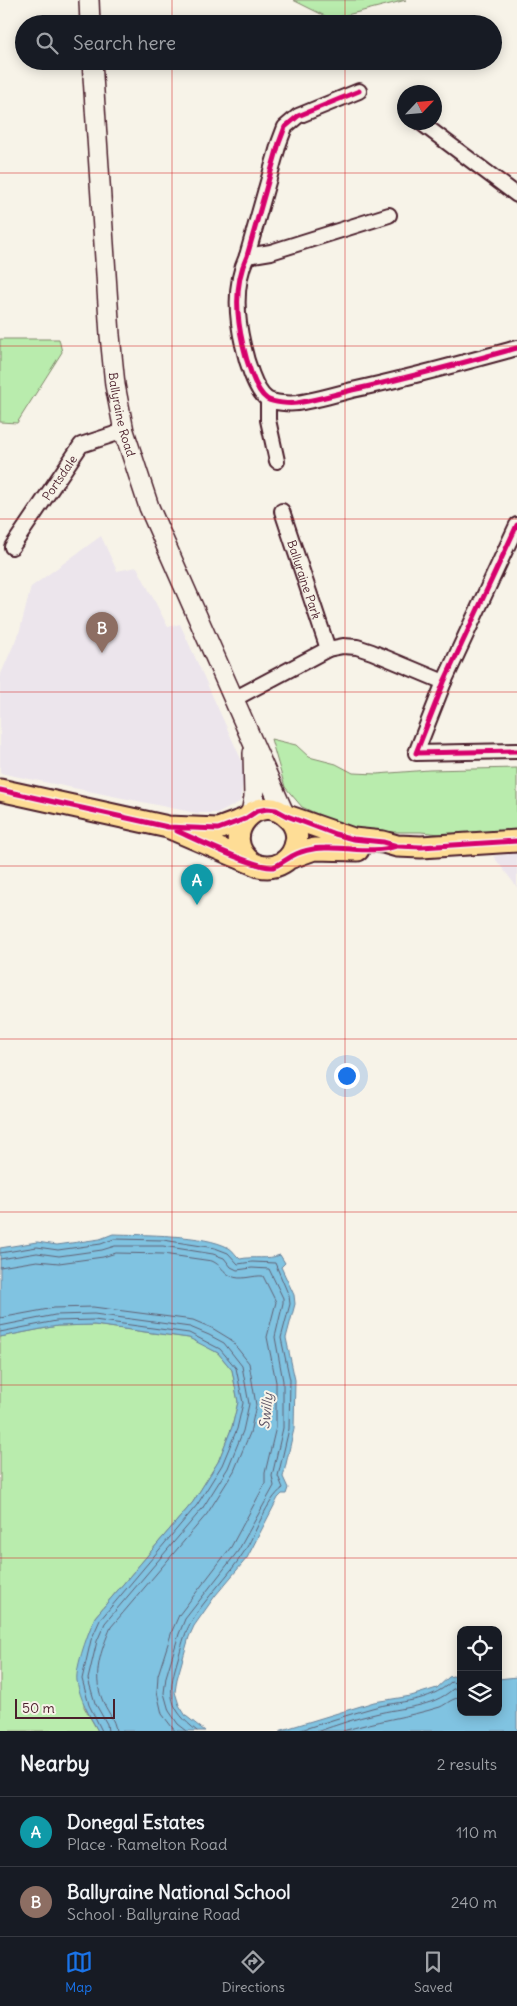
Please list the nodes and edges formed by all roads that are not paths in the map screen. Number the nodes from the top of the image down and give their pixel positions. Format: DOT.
graph roads {
  1 [pos="89,0"];
  2 [pos="90,15"];
  3 [pos="93,70"];
  4 [pos="359,91"];
  5 [pos="431,130"];
  6 [pos="517,195"];
  7 [pos="389,215"];
  8 [pos="247,256"];
  9 [pos="517,348"];
  10 [pos="268,400"];
  11 [pos="124,431"];
  12 [pos="277,461"];
  13 [pos="282,511"];
  14 [pos="517,525"];
  15 [pos="12,547"];
  16 [pos="328,649"];
  17 [pos="444,682"];
  18 [pos="234,698"];
  19 [pos="252,744"];
  20 [pos="517,751"];
  21 [pos="0,790"];
  22 [pos="285,815"];
  23 [pos="248,816"];
  24 [pos="168,827"];
  25 [pos="517,841"];
  26 [pos="397,846"];
  27 [pos="289,858"];
  28 [pos="251,862"];
  1 -- 2 [label="main road"];
  3 -- 11 [label="main road, Ballyraine Road"];
  4 -- 8 [label="street"];
  5 -- 6 [label="street"];
  7 -- 8 [label="street"];
  8 -- 10 [label="street"];
  9 -- 10 [label="street"];
  10 -- 12 [label="street"];
  11 -- 15 [label="street, Portsdale"];
  11 -- 18 [label="main road, Ballyraine Road"];
  13 -- 16 [label="street, Ballyraine Park"];
  14 -- 17 [label="street"];
  16 -- 17 [label="street"];
  16 -- 18 [label="street"];
  17 -- 20 [label="street"];
  18 -- 19 [label="main road, Ballyraine Road"];
  19 -- 22 [label="main road"];
  19 -- 23 [label="main road"];
  21 -- 24 [label="main road"];
  22 -- 23 [label="main road"];
  22 -- 26 [label="main road"];
  22 -- 27 [label="main road"];
  23 -- 24 [label="main road"];
  23 -- 28 [label="main road"];
  24 -- 28 [label="main road"];
  25 -- 26 [label="main road"];
  26 -- 27 [label="main road"];
  27 -- 28 [label="main road"];
}
